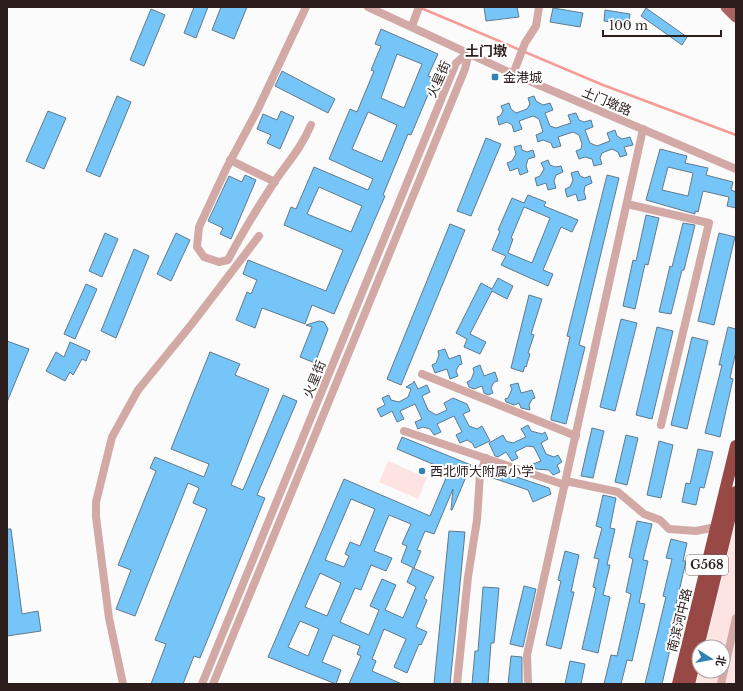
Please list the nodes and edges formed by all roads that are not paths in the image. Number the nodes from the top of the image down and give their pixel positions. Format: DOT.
graph roads {
  1 [pos="306,7"];
  2 [pos="368,7"];
  3 [pos="540,7"];
  4 [pos="726,7"];
  5 [pos="418,10"];
  6 [pos="736,17"];
  7 [pos="412,26"];
  8 [pos="470,52"];
  9 [pos="513,74"];
  10 [pos="311,125"];
  11 [pos="643,129"];
  12 [pos="230,160"];
  13 [pos="736,169"];
  14 [pos="275,182"];
  15 [pos="627,204"];
  16 [pos="259,236"];
  17 [pos="422,374"];
  18 [pos="661,425"];
  19 [pos="404,431"];
  20 [pos="576,436"];
  21 [pos="736,446"];
  22 [pos="486,458"];
  23 [pos="565,483"];
  24 [pos="736,492"];
  25 [pos="716,527"];
  26 [pos="736,618"];
  27 [pos="123,684"];
  28 [pos="202,684"];
  29 [pos="213,684"];
  30 [pos="457,684"];
  31 [pos="528,684"];
  32 [pos="678,684"];
  33 [pos="689,684"];
  34 [pos="720,684"];
  1 -- 12 [label="street"];
  2 -- 7 [label="street, 土门墩路"];
  3 -- 9 [label="street"];
  4 -- 6 [label="main road"];
  5 -- 7 [label="street"];
  7 -- 8 [label="street, 土门墩路"];
  8 -- 9 [label="street, 土门墩路"];
  8 -- 28 [label="street, 火星街"];
  8 -- 29 [label="street, 火星街"];
  9 -- 11 [label="street, 土门墩路"];
  10 -- 14 [label="street"];
  11 -- 13 [label="street, 土门墩路"];
  11 -- 15 [label="street"];
  12 -- 14 [label="street"];
  12 -- 14 [label="street"];
  15 -- 18 [label="street"];
  15 -- 20 [label="street"];
  16 -- 27 [label="street"];
  17 -- 20 [label="street"];
  19 -- 22 [label="street"];
  20 -- 23 [label="street"];
  21 -- 25 [label="highway, 南滨河中路 / G568"];
  22 -- 23 [label="street"];
  22 -- 30 [label="street"];
  23 -- 25 [label="street"];
  23 -- 31 [label="street"];
  24 -- 33 [label="highway, 南滨河中路 / G568"];
  25 -- 32 [label="highway, 南滨河中路 / G568"];
  26 -- 34 [label="street"];
}
